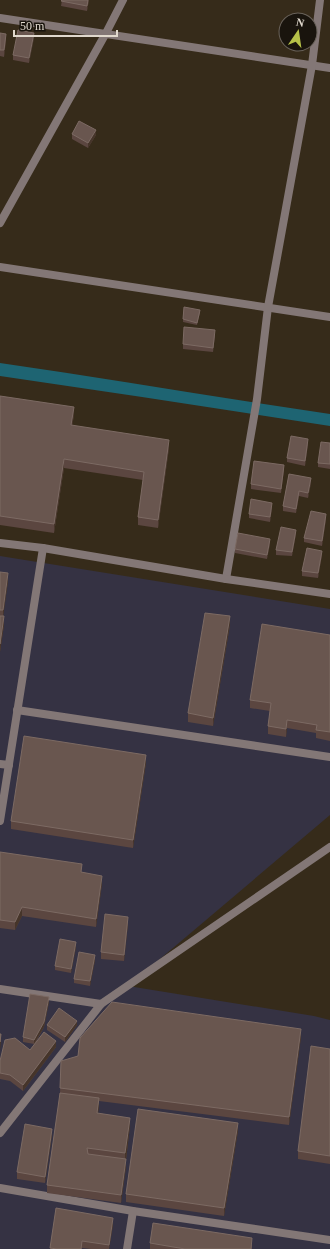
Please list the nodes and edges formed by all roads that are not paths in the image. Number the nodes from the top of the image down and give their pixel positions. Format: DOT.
graph roads {
  1 [pos="123,0"];
  2 [pos="320,0"];
  3 [pos="0,18"];
  4 [pos="106,33"];
  5 [pos="312,65"];
  6 [pos="330,68"];
  7 [pos="0,223"];
  8 [pos="0,267"];
  9 [pos="268,307"];
  10 [pos="330,316"];
  11 [pos="0,543"];
  12 [pos="43,548"];
  13 [pos="226,578"];
  14 [pos="330,594"];
  15 [pos="17,710"];
  16 [pos="330,757"];
  17 [pos="0,764"];
  18 [pos="9,765"];
  19 [pos="0,821"];
  20 [pos="330,848"];
  21 [pos="0,989"];
  22 [pos="101,1004"];
  23 [pos="0,1133"];
  24 [pos="0,1188"];
  25 [pos="133,1211"];
  26 [pos="330,1240"];
  27 [pos="128,1249"];
  1 -- 4 [label="street"];
  2 -- 5 [label="street"];
  3 -- 4 [label="street"];
  4 -- 5 [label="street"];
  4 -- 7 [label="street"];
  5 -- 6 [label="street"];
  5 -- 9 [label="street"];
  8 -- 9 [label="street"];
  9 -- 10 [label="street"];
  9 -- 13 [label="street"];
  11 -- 12 [label="street"];
  12 -- 13 [label="street"];
  12 -- 15 [label="street"];
  13 -- 14 [label="street"];
  15 -- 16 [label="street"];
  15 -- 18 [label="street"];
  17 -- 18 [label="street"];
  18 -- 19 [label="street"];
  20 -- 22 [label="street"];
  21 -- 22 [label="street"];
  22 -- 23 [label="street"];
  24 -- 25 [label="street"];
  25 -- 26 [label="street"];
  25 -- 27 [label="street"];
}
